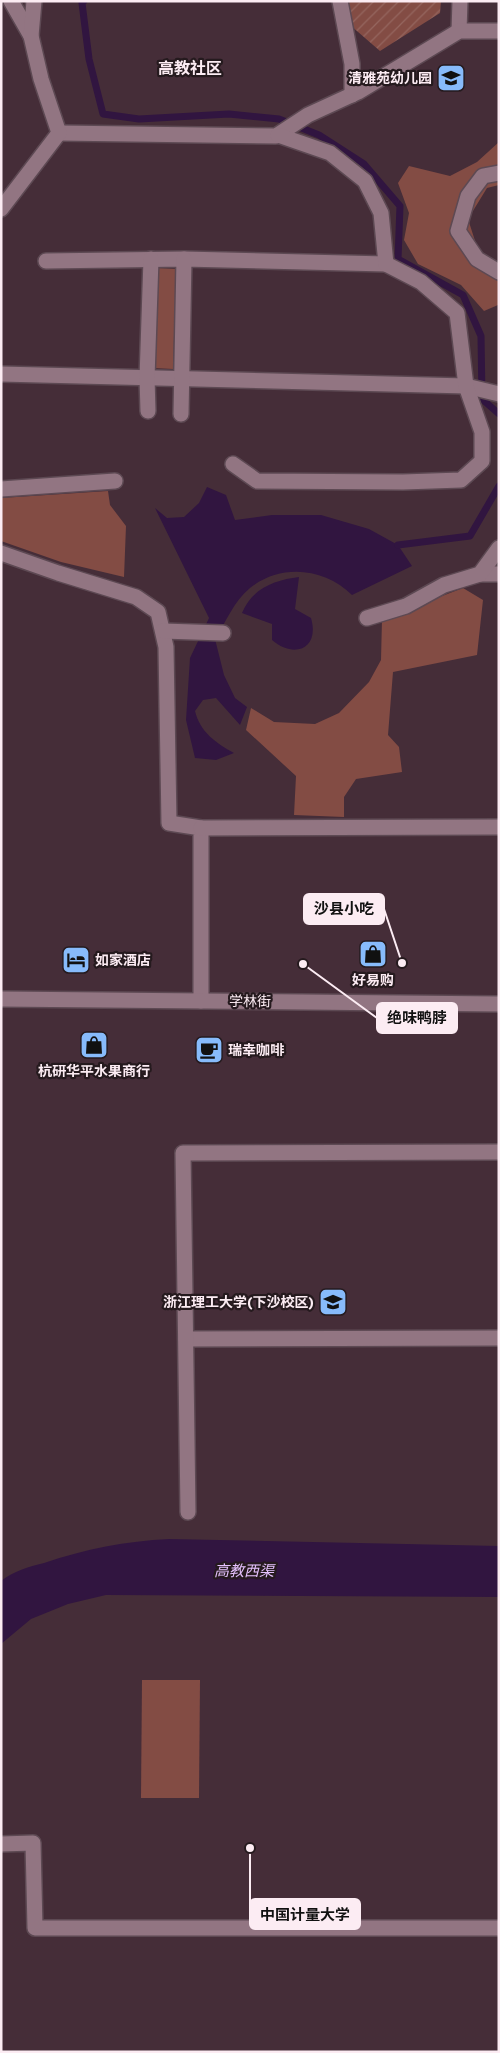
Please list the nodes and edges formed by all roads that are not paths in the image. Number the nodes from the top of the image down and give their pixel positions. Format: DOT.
graph roads {
  1 [pos="11,1"];
  2 [pos="34,1"];
  3 [pos="340,1"];
  4 [pos="460,1"];
  5 [pos="459,31"];
  6 [pos="499,31"];
  7 [pos="31,36"];
  8 [pos="352,95"];
  9 [pos="60,133"];
  10 [pos="278,135"];
  11 [pos="499,173"];
  12 [pos="1,209"];
  13 [pos="151,259"];
  14 [pos="184,259"];
  15 [pos="46,260"];
  16 [pos="386,264"];
  17 [pos="499,272"];
  18 [pos="1,374"];
  19 [pos="147,378"];
  20 [pos="182,379"];
  21 [pos="466,386"];
  22 [pos="498,394"];
  23 [pos="148,412"];
  24 [pos="181,414"];
  25 [pos="233,464"];
  26 [pos="115,481"];
  27 [pos="1,489"];
  28 [pos="499,548"];
  29 [pos="1,553"];
  30 [pos="480,574"];
  31 [pos="499,574"];
  32 [pos="367,618"];
  33 [pos="163,631"];
  34 [pos="223,633"];
  35 [pos="499,827"];
  36 [pos="201,828"];
  37 [pos="1,999"];
  38 [pos="201,1001"];
  39 [pos="499,1004"];
  40 [pos="499,1152"];
  41 [pos="499,1338"];
  42 [pos="186,1339"];
  43 [pos="188,1512"];
  44 [pos="1,1844"];
  45 [pos="499,1928"];
  1 -- 7 [label="street"];
  2 -- 7 [label="street"];
  3 -- 8 [label="street"];
  4 -- 5 [label="street"];
  5 -- 6 [label="street"];
  5 -- 8 [label="street"];
  7 -- 9 [label="street"];
  8 -- 10 [label="street"];
  9 -- 10 [label="street"];
  9 -- 12 [label="street"];
  10 -- 16 [label="street"];
  11 -- 17 [label="street"];
  13 -- 14 [label="street"];
  13 -- 15 [label="street"];
  13 -- 19 [label="street"];
  14 -- 16 [label="street"];
  14 -- 20 [label="street"];
  16 -- 21 [label="street"];
  18 -- 19 [label="street"];
  19 -- 20 [label="street"];
  19 -- 23 [label="street"];
  20 -- 21 [label="street"];
  20 -- 24 [label="street"];
  21 -- 22 [label="street"];
  21 -- 25 [label="street"];
  26 -- 27 [label="street"];
  28 -- 30 [label="street"];
  29 -- 33 [label="street"];
  30 -- 31 [label="street"];
  30 -- 32 [label="street"];
  33 -- 34 [label="street"];
  33 -- 36 [label="street"];
  35 -- 36 [label="street"];
  36 -- 38 [label="street"];
  37 -- 38 [label="street, 学林街"];
  38 -- 39 [label="street, 学林街"];
  40 -- 42 [label="street"];
  41 -- 42 [label="street"];
  42 -- 43 [label="street"];
  44 -- 45 [label="street"];
}
